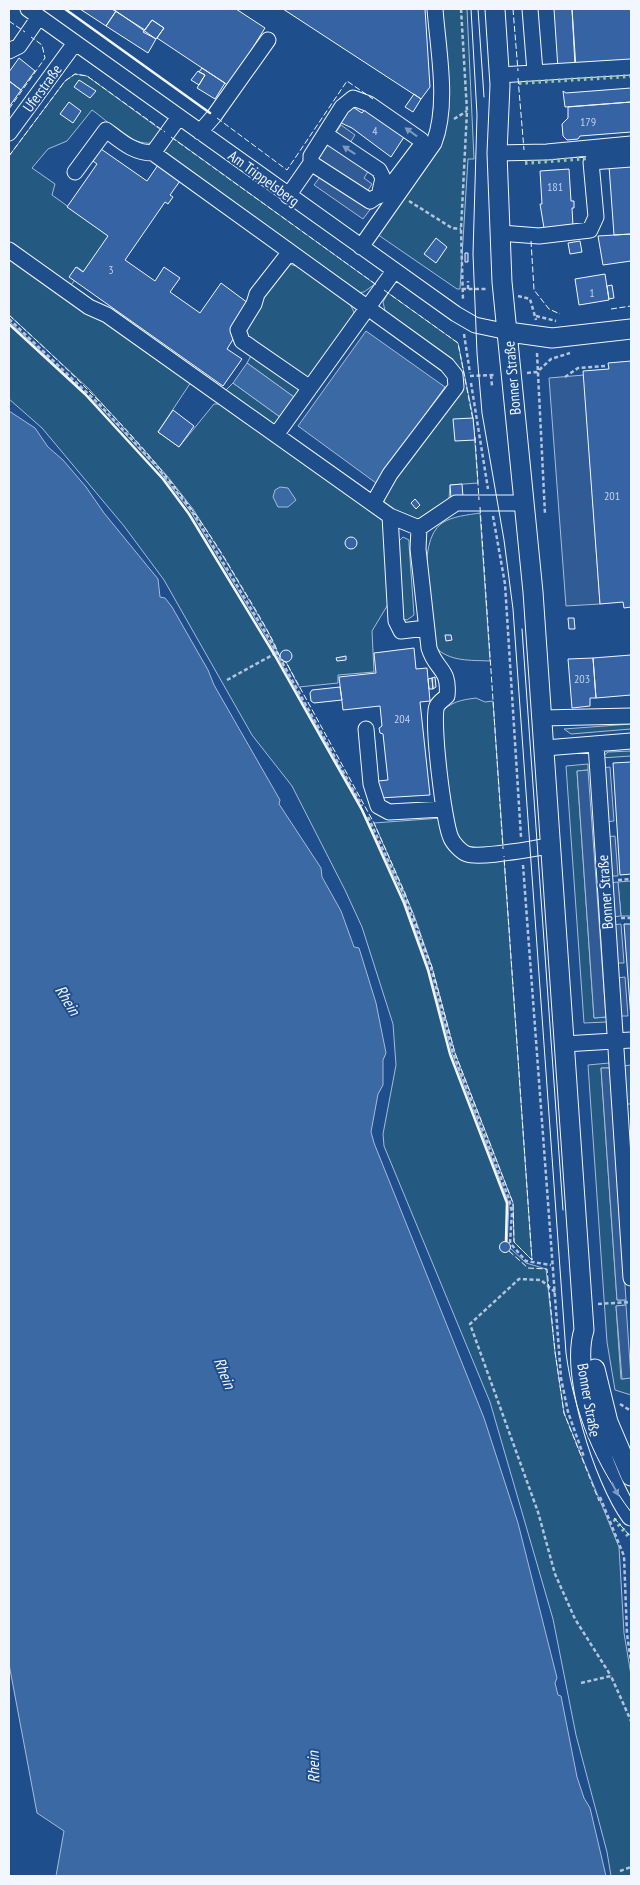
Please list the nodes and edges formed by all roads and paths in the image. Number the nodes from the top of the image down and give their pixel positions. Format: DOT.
graph roads {
  1 [pos="435,9"];
  2 [pos="461,9"];
  3 [pos="495,9"];
  4 [pos="530,9"];
  5 [pos="33,13"];
  6 [pos="268,40"];
  7 [pos="75,42"];
  8 [pos="9,51"];
  9 [pos="631,68"];
  10 [pos="535,72"];
  11 [pos="500,75"];
  12 [pos="179,117"];
  13 [pos="200,132"];
  14 [pos="9,133"];
  15 [pos="325,134"];
  16 [pos="631,144"];
  17 [pos="153,153"];
  18 [pos="497,153"];
  19 [pos="631,159"];
  20 [pos="312,163"];
  21 [pos="75,172"];
  22 [pos="398,193"];
  23 [pos="288,196"];
  24 [pos="379,196"];
  25 [pos="461,229"];
  26 [pos="500,233"];
  27 [pos="361,247"];
  28 [pos="9,250"];
  29 [pos="288,253"];
  30 [pos="394,271"];
  31 [pos="468,281"];
  32 [pos="462,289"];
  33 [pos="468,289"];
  34 [pos="504,293"];
  35 [pos="366,309"];
  36 [pos="463,318"];
  37 [pos="9,319"];
  38 [pos="631,329"];
  39 [pos="508,332"];
  40 [pos="605,366"];
  41 [pos="537,372"];
  42 [pos="490,375"];
  43 [pos="565,377"];
  44 [pos="492,386"];
  45 [pos="310,388"];
  46 [pos="276,435"];
  47 [pos="491,503"];
  48 [pos="524,503"];
  49 [pos="374,504"];
  50 [pos="544,514"];
  51 [pos="390,516"];
  52 [pos="419,528"];
  53 [pos="426,628"];
  54 [pos="277,653"];
  55 [pos="227,680"];
  56 [pos="631,716"];
  57 [pos="542,718"];
  58 [pos="366,729"];
  59 [pos="631,741"];
  60 [pos="596,744"];
  61 [pos="545,748"];
  62 [pos="363,807"];
  63 [pos="444,809"];
  64 [pos="367,815"];
  65 [pos="550,846"];
  66 [pos="522,849"];
  67 [pos="631,1040"];
  68 [pos="615,1041"];
  69 [pos="564,1044"];
  70 [pos="552,1265"];
  71 [pos="631,1278"];
  72 [pos="555,1292"];
  73 [pos="631,1302"];
  74 [pos="582,1305"];
  75 [pos="584,1330"];
  76 [pos="584,1458"];
  77 [pos="627,1468"];
  78 [pos="599,1493"];
  79 [pos="631,1516"];
  80 [pos="631,1662"];
  81 [pos="611,1676"];
  82 [pos="581,1683"];
  83 [pos="631,1721"];
  84 [pos="631,1867"];
  85 [pos="620,1871"];
  1 -- 22 [label="street"];
  2 -- 25 [label="path"];
  3 -- 11 [label="main road, Bonner Straße"];
  4 -- 10 [label="street"];
  5 -- 7 [label="street, Am Trippelsberg"];
  5 -- 8 [label="street"];
  6 -- 13 [label="street"];
  7 -- 12 [label="street, Am Trippelsberg"];
  7 -- 14 [label="street, Uferstraße"];
  9 -- 10 [label="street"];
  10 -- 11 [label="street"];
  11 -- 18 [label="main road, Bonner Straße"];
  12 -- 13 [label="street, Am Trippelsberg"];
  12 -- 17 [label="street"];
  13 -- 23 [label="street, Am Trippelsberg"];
  15 -- 20 [label="street"];
  24 -- 15 [label="street, one-way"];
  24 -- 15 [label="street, one-way"];
  16 -- 18 [label="street"];
  17 -- 21 [label="street"];
  17 -- 29 [label="street"];
  18 -- 26 [label="main road, Bonner Straße"];
  19 -- 26 [label="street"];
  20 -- 23 [label="street"];
  20 -- 24 [label="street"];
  22 -- 25 [label="path"];
  22 -- 27 [label="street"];
  23 -- 27 [label="street, Am Trippelsberg"];
  25 -- 32 [label="path"];
  26 -- 34 [label="main road, Bonner Straße"];
  27 -- 30 [label="street, Am Trippelsberg"];
  28 -- 46 [label="street"];
  29 -- 35 [label="street"];
  29 -- 45 [label="street"];
  30 -- 35 [label="street"];
  30 -- 36 [label="street, Am Trippelsberg"];
  31 -- 33 [label="path"];
  32 -- 33 [label="path"];
  32 -- 36 [label="path"];
  33 -- 34 [label="path"];
  34 -- 39 [label="main road, Bonner Straße"];
  35 -- 45 [label="street"];
  35 -- 49 [label="street"];
  36 -- 39 [label="street, Am Trippelsberg"];
  36 -- 47 [label="path"];
  37 -- 54 [label="path"];
  38 -- 39 [label="main road"];
  39 -- 48 [label="main road, Bonner Straße"];
  40 -- 43 [label="path"];
  41 -- 50 [label="path"];
  42 -- 44 [label="path"];
  45 -- 46 [label="street"];
  46 -- 49 [label="street"];
  47 -- 48 [label="street"];
  47 -- 52 [label="street"];
  47 -- 66 [label="path"];
  48 -- 57 [label="main road, Bonner Straße"];
  49 -- 51 [label="street"];
  51 -- 52 [label="street"];
  51 -- 53 [label="street"];
  52 -- 53 [label="street"];
  53 -- 63 [label="street"];
  54 -- 55 [label="path"];
  54 -- 62 [label="path"];
  56 -- 57 [label="street"];
  57 -- 61 [label="main road, Bonner Straße"];
  58 -- 63 [label="street"];
  59 -- 60 [label="street"];
  60 -- 61 [label="street"];
  60 -- 68 [label="street, Bonner Straße"];
  61 -- 65 [label="main road, Bonner Straße"];
  63 -- 66 [label="street"];
  64 -- 70 [label="path"];
  65 -- 66 [label="street"];
  65 -- 69 [label="main road, Bonner Straße"];
  66 -- 70 [label="path"];
  67 -- 68 [label="street"];
  68 -- 69 [label="street"];
  68 -- 71 [label="street, Bonner Straße"];
  69 -- 74 [label="main road, Bonner Straße"];
  70 -- 72 [label="path"];
  72 -- 76 [label="path"];
  72 -- 81 [label="path"];
  73 -- 74 [label="path"];
  74 -- 75 [label="main road, Bonner Straße"];
  75 -- 77 [label="main road, Bonner Straße"];
  75 -- 79 [label="main road, Bonner Straße, one-way"];
  78 -- 80 [label="path"];
  81 -- 82 [label="path"];
  81 -- 83 [label="path"];
  84 -- 85 [label="path"];
}
